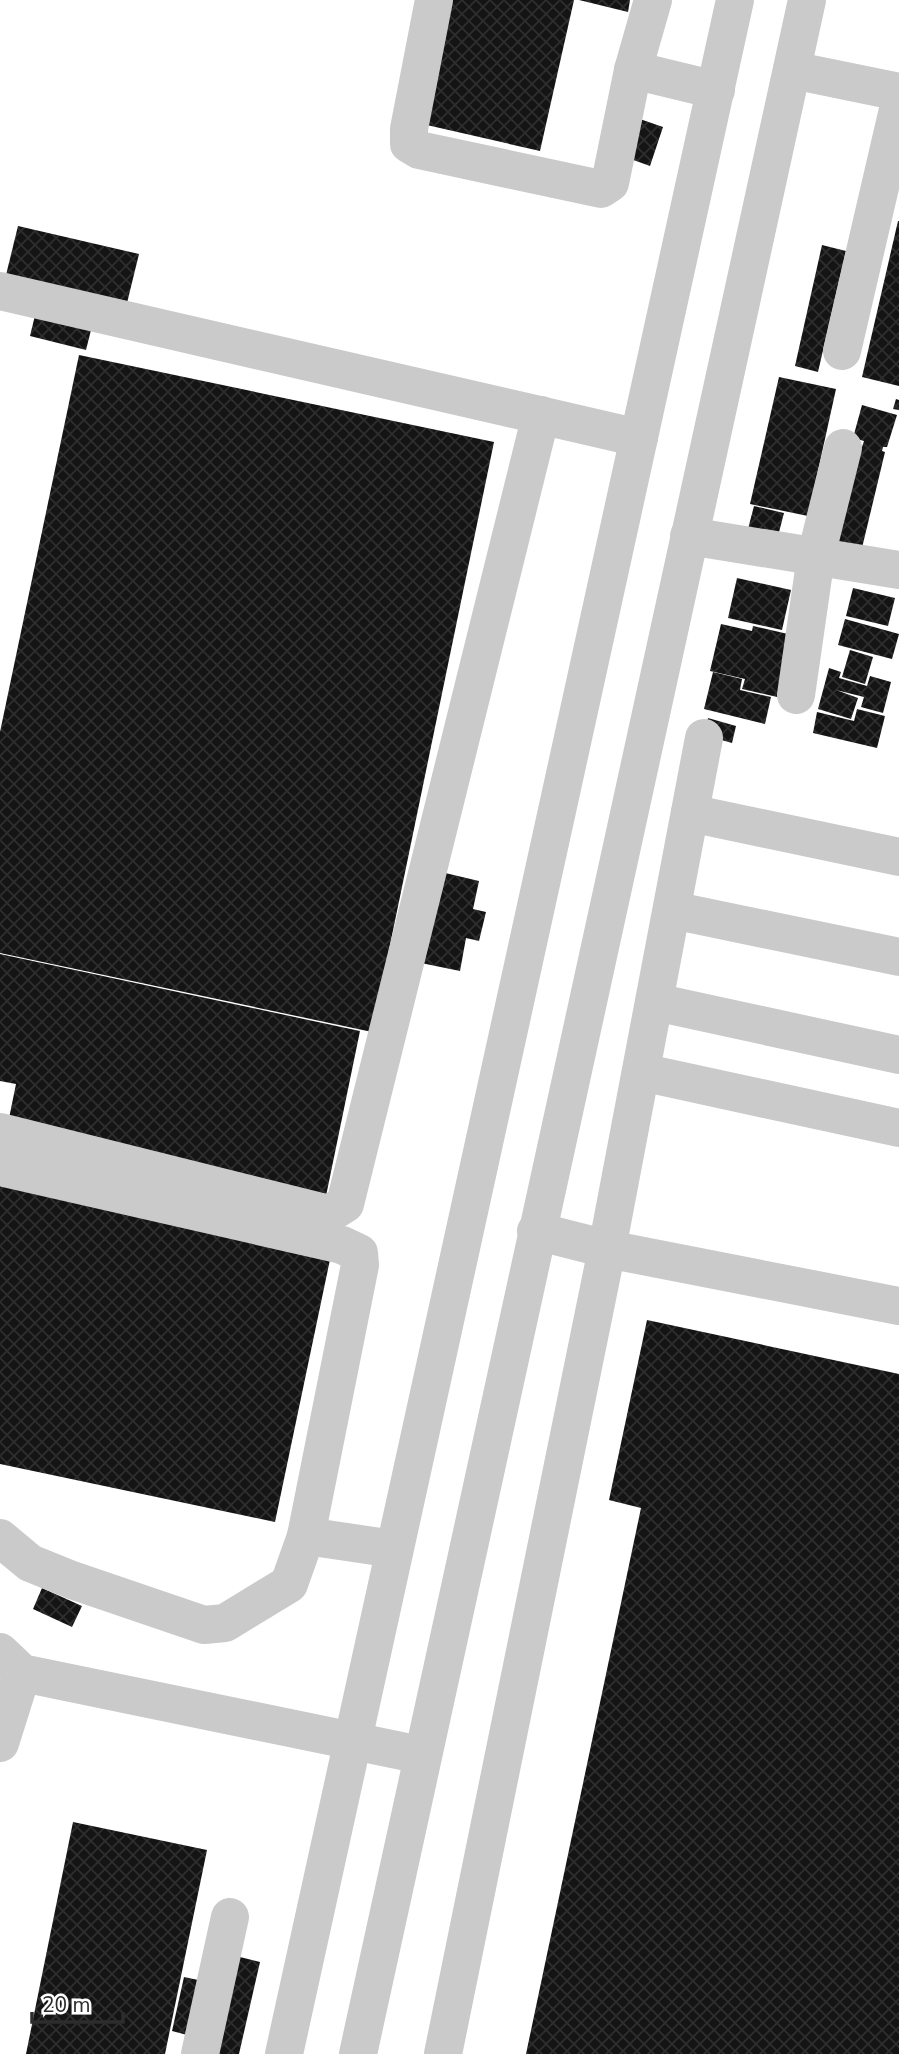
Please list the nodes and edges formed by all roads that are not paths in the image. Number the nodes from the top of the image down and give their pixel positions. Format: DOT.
graph roads {
  1 [pos="435,0"];
  2 [pos="653,0"];
  3 [pos="735,0"];
  4 [pos="807,0"];
  5 [pos="633,70"];
  6 [pos="792,70"];
  7 [pos="716,90"];
  8 [pos="899,92"];
  9 [pos="899,105"];
  10 [pos="0,291"];
  11 [pos="842,351"];
  12 [pos="541,415"];
  13 [pos="639,438"];
  14 [pos="843,448"];
  15 [pos="689,536"];
  16 [pos="816,556"];
  17 [pos="899,570"];
  18 [pos="796,695"];
  19 [pos="704,738"];
  20 [pos="690,813"];
  21 [pos="899,857"];
  22 [pos="672,910"];
  23 [pos="899,957"];
  24 [pos="655,1002"];
  25 [pos="899,1055"];
  26 [pos="641,1072"];
  27 [pos="899,1128"];
  28 [pos="0,1132"];
  29 [pos="0,1167"];
  30 [pos="536,1231"];
  31 [pos="607,1249"];
  32 [pos="899,1306"];
  33 [pos="306,1536"];
  34 [pos="0,1538"];
  35 [pos="394,1549"];
  36 [pos="11,1663"];
  37 [pos="352,1740"];
  38 [pos="0,1743"];
  39 [pos="421,1755"];
  40 [pos="230,1917"];
  41 [pos="200,2054"];
  42 [pos="284,2054"];
  43 [pos="358,2054"];
  44 [pos="443,2054"];
  1 -- 5 [label="street"];
  2 -- 5 [label="street"];
  3 -- 7 [label="street"];
  4 -- 6 [label="street"];
  5 -- 7 [label="street"];
  6 -- 8 [label="street"];
  6 -- 15 [label="street"];
  7 -- 13 [label="street"];
  9 -- 11 [label="street"];
  10 -- 12 [label="street"];
  12 -- 13 [label="street"];
  12 -- 28 [label="street"];
  13 -- 35 [label="street"];
  14 -- 16 [label="street"];
  15 -- 16 [label="street"];
  15 -- 30 [label="street"];
  16 -- 17 [label="street"];
  16 -- 18 [label="street"];
  19 -- 20 [label="street"];
  20 -- 21 [label="street"];
  20 -- 22 [label="street"];
  22 -- 23 [label="street"];
  22 -- 24 [label="street"];
  24 -- 25 [label="street"];
  24 -- 26 [label="street"];
  26 -- 27 [label="street"];
  26 -- 31 [label="street"];
  29 -- 33 [label="street"];
  30 -- 31 [label="street"];
  30 -- 39 [label="street"];
  31 -- 32 [label="street"];
  31 -- 44 [label="street"];
  33 -- 34 [label="street"];
  33 -- 35 [label="street"];
  35 -- 37 [label="street"];
  36 -- 37 [label="street"];
  36 -- 38 [label="street"];
  37 -- 39 [label="street"];
  37 -- 42 [label="street"];
  39 -- 43 [label="street"];
  40 -- 41 [label="street"];
}
